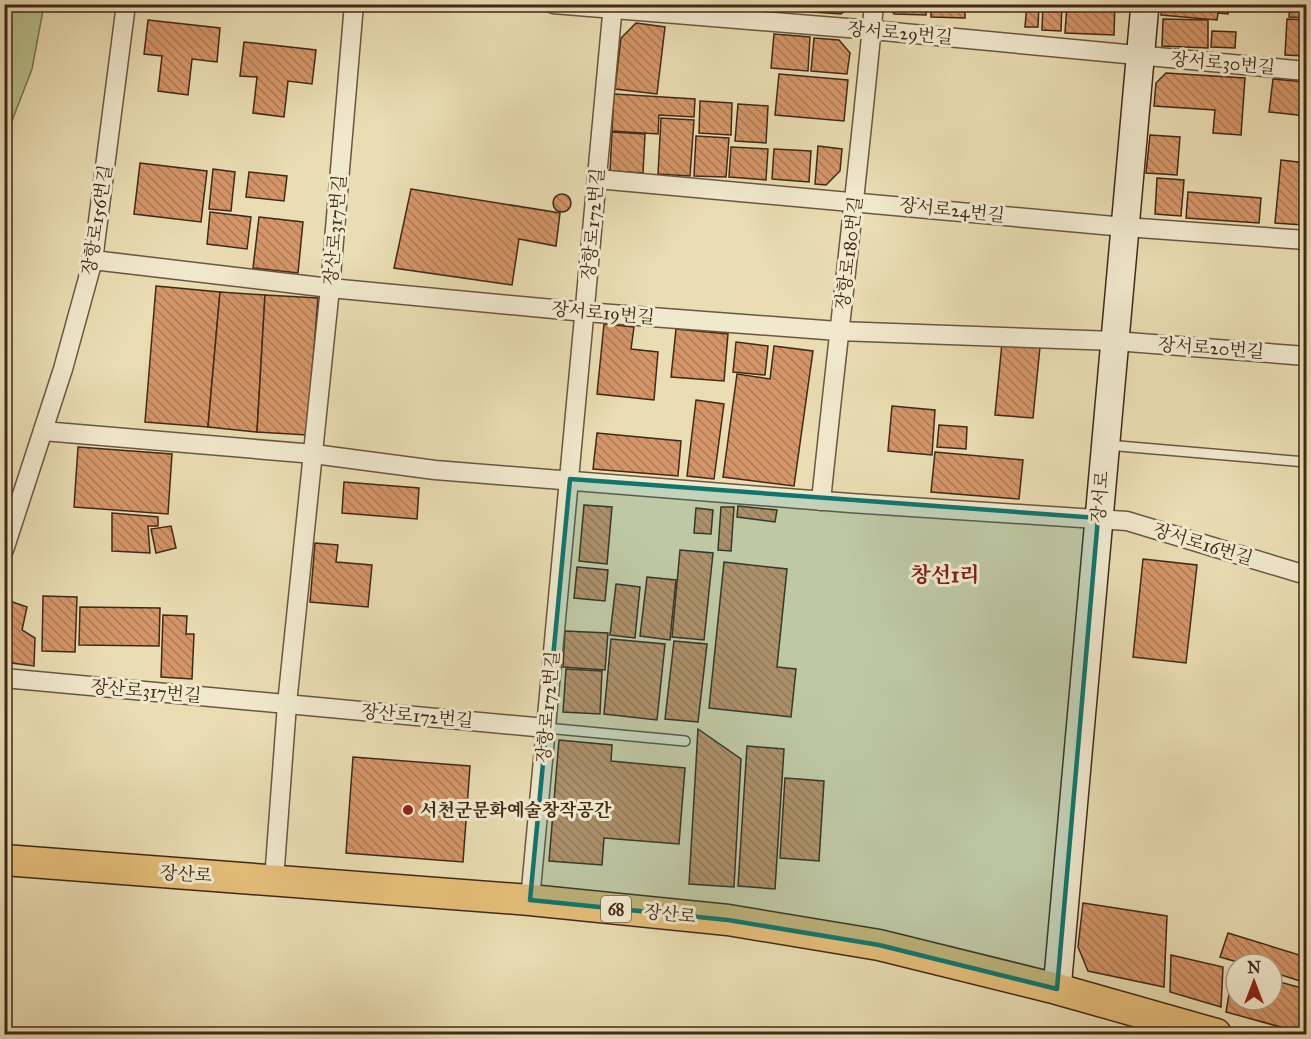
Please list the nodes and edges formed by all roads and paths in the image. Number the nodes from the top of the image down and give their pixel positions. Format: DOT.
graph roads {
  1 [pos="126,4"];
  2 [pos="354,4"];
  3 [pos="553,4"];
  4 [pos="874,4"];
  5 [pos="1145,4"];
  6 [pos="613,7"];
  7 [pos="872,30"];
  8 [pos="1140,56"];
  9 [pos="1306,71"];
  10 [pos="597,179"];
  11 [pos="856,201"];
  12 [pos="1125,227"];
  13 [pos="1306,240"];
  14 [pos="93,260"];
  15 [pos="330,288"];
  16 [pos="585,312"];
  17 [pos="838,331"];
  18 [pos="1115,341"];
  19 [pos="1306,356"];
  20 [pos="43,431"];
  21 [pos="1105,445"];
  22 [pos="314,454"];
  23 [pos="1306,462"];
  24 [pos="570,479"];
  25 [pos="821,501"];
  26 [pos="1098,518"];
  27 [pos="4,550"];
  28 [pos="1306,575"];
  29 [pos="4,678"];
  30 [pos="287,704"];
  31 [pos="546,728"];
  32 [pos="685,741"];
  33 [pos="4,860"];
  34 [pos="274,880"];
  35 [pos="530,900"];
  36 [pos="1057,989"];
  37 [pos="1216,1035"];
  1 -- 14 [label="street, 장항로156번길"];
  2 -- 15 [label="street, 장산로317번길"];
  3 -- 6 [label="street, 장서로29번길"];
  4 -- 7 [label="street, 장항로180번길"];
  5 -- 8 [label="main road, 장서로"];
  6 -- 7 [label="street, 장서로29번길"];
  6 -- 10 [label="street, 장항로172번길"];
  7 -- 8 [label="street, 장서로29번길"];
  7 -- 11 [label="street, 장항로180번길"];
  8 -- 9 [label="street, 장서로30번길"];
  8 -- 12 [label="main road, 장서로"];
  10 -- 11 [label="street, 장서로24번길"];
  10 -- 16 [label="street, 장항로172번길"];
  11 -- 12 [label="street, 장서로24번길"];
  11 -- 17 [label="street, 장항로180번길"];
  12 -- 13 [label="street, 장서로24번길"];
  12 -- 18 [label="main road, 장서로"];
  14 -- 15 [label="street, 장서로19번길"];
  14 -- 20 [label="street, 장항로156번길"];
  15 -- 16 [label="street, 장서로19번길"];
  15 -- 22 [label="street, 장산로317번길"];
  16 -- 17 [label="street, 장서로19번길"];
  16 -- 24 [label="street, 장항로172번길"];
  17 -- 18 [label="street, 장서로19번길"];
  17 -- 25 [label="street, 장항로180번길"];
  18 -- 19 [label="street, 장서로20번길"];
  18 -- 21 [label="main road, 장서로"];
  20 -- 22 [label="street"];
  20 -- 27 [label="street, 장항로156번길"];
  21 -- 23 [label="lane"];
  21 -- 26 [label="main road, 장서로"];
  22 -- 24 [label="street"];
  22 -- 30 [label="street, 장산로317번길"];
  24 -- 25 [label="street, 장서로16번길"];
  24 -- 31 [label="street, 장항로172번길"];
  25 -- 26 [label="street, 장서로16번길"];
  26 -- 28 [label="street, 장서로16번길"];
  26 -- 36 [label="main road, 장서로"];
  29 -- 30 [label="street, 장산로317번길"];
  30 -- 31 [label="street, 장산로172번길"];
  30 -- 34 [label="street, 장산로317번길"];
  31 -- 32 [label="lane"];
  31 -- 35 [label="street, 장항로172번길"];
  33 -- 34 [label="main road, 장산로 / 68"];
  34 -- 35 [label="main road, 장산로 / 68"];
  35 -- 36 [label="main road, 장산로 / 68"];
  36 -- 37 [label="main road, 장산로 / 68"];
}
